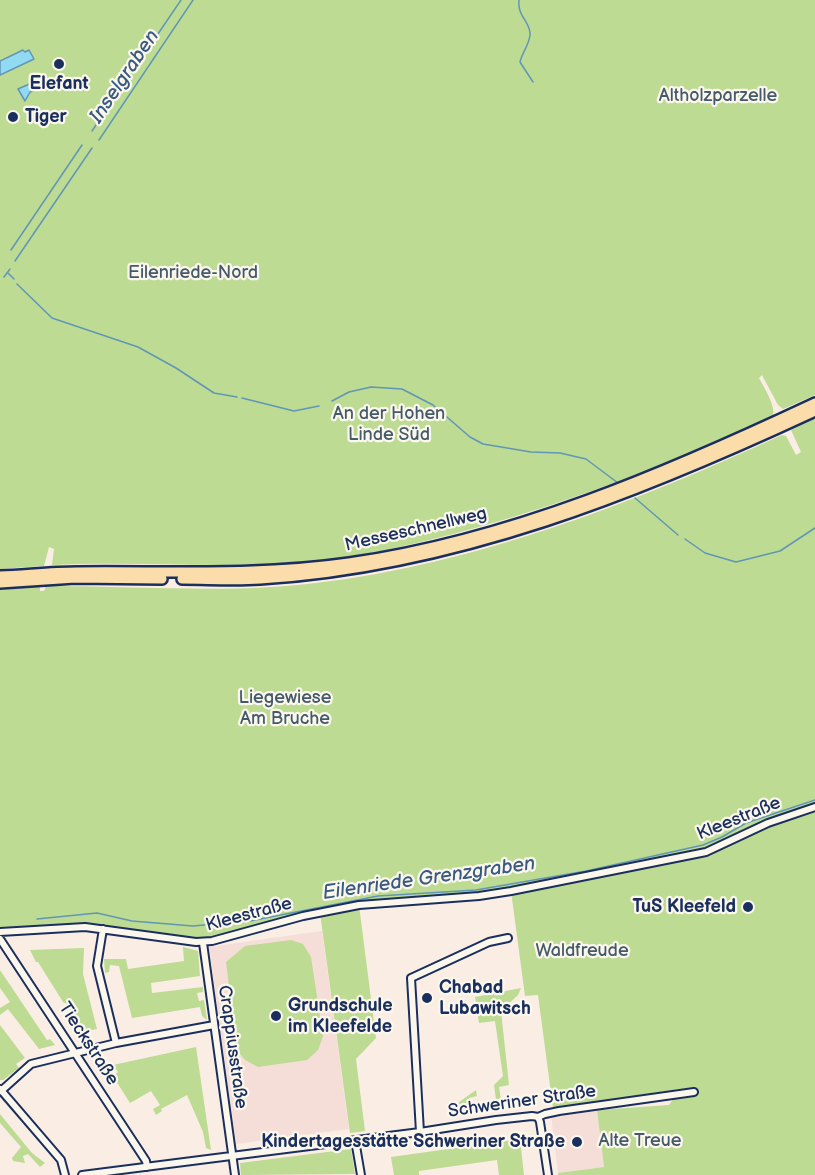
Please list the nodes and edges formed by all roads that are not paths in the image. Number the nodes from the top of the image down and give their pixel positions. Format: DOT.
graph roads {
  1 [pos="815,403"];
  2 [pos="815,411"];
  3 [pos="0,576"];
  4 [pos="0,583"];
  5 [pos="815,807"];
  6 [pos="103,929"];
  7 [pos="0,932"];
  8 [pos="508,938"];
  9 [pos="0,939"];
  10 [pos="203,943"];
  11 [pos="214,1025"];
  12 [pos="116,1043"];
  13 [pos="76,1053"];
  14 [pos="1,1090"];
  15 [pos="694,1092"];
  16 [pos="537,1118"];
  17 [pos="420,1132"];
  18 [pos="355,1140"];
  19 [pos="231,1155"];
  20 [pos="147,1167"];
  21 [pos="65,1175"];
  22 [pos="82,1175"];
  23 [pos="235,1175"];
  24 [pos="360,1175"];
  25 [pos="548,1175"];
  1 -- 3 [label="highway, Messeschnellweg"];
  2 -- 4 [label="highway, Messeschnellweg"];
  5 -- 10 [label="street, Kleestraße"];
  6 -- 7 [label="street, Kleestraße"];
  6 -- 10 [label="street, Kleestraße"];
  6 -- 12 [label="street"];
  8 -- 17 [label="street"];
  9 -- 13 [label="street, Tieckstraße"];
  10 -- 11 [label="street, Crappiusstraße"];
  11 -- 12 [label="street"];
  11 -- 19 [label="street, Crappiusstraße"];
  12 -- 13 [label="street"];
  13 -- 14 [label="street"];
  13 -- 20 [label="street, Tieckstraße"];
  14 -- 21 [label="street"];
  15 -- 16 [label="street, Schweriner Straße"];
  16 -- 17 [label="street, Schweriner Straße"];
  16 -- 25 [label="street"];
  17 -- 18 [label="street, Schweriner Straße"];
  18 -- 19 [label="street, Schweriner Straße"];
  18 -- 24 [label="street"];
  19 -- 20 [label="street, Schweriner Straße"];
  19 -- 23 [label="street, Crappiusstraße"];
  20 -- 22 [label="street, Schweriner Straße"];
}
